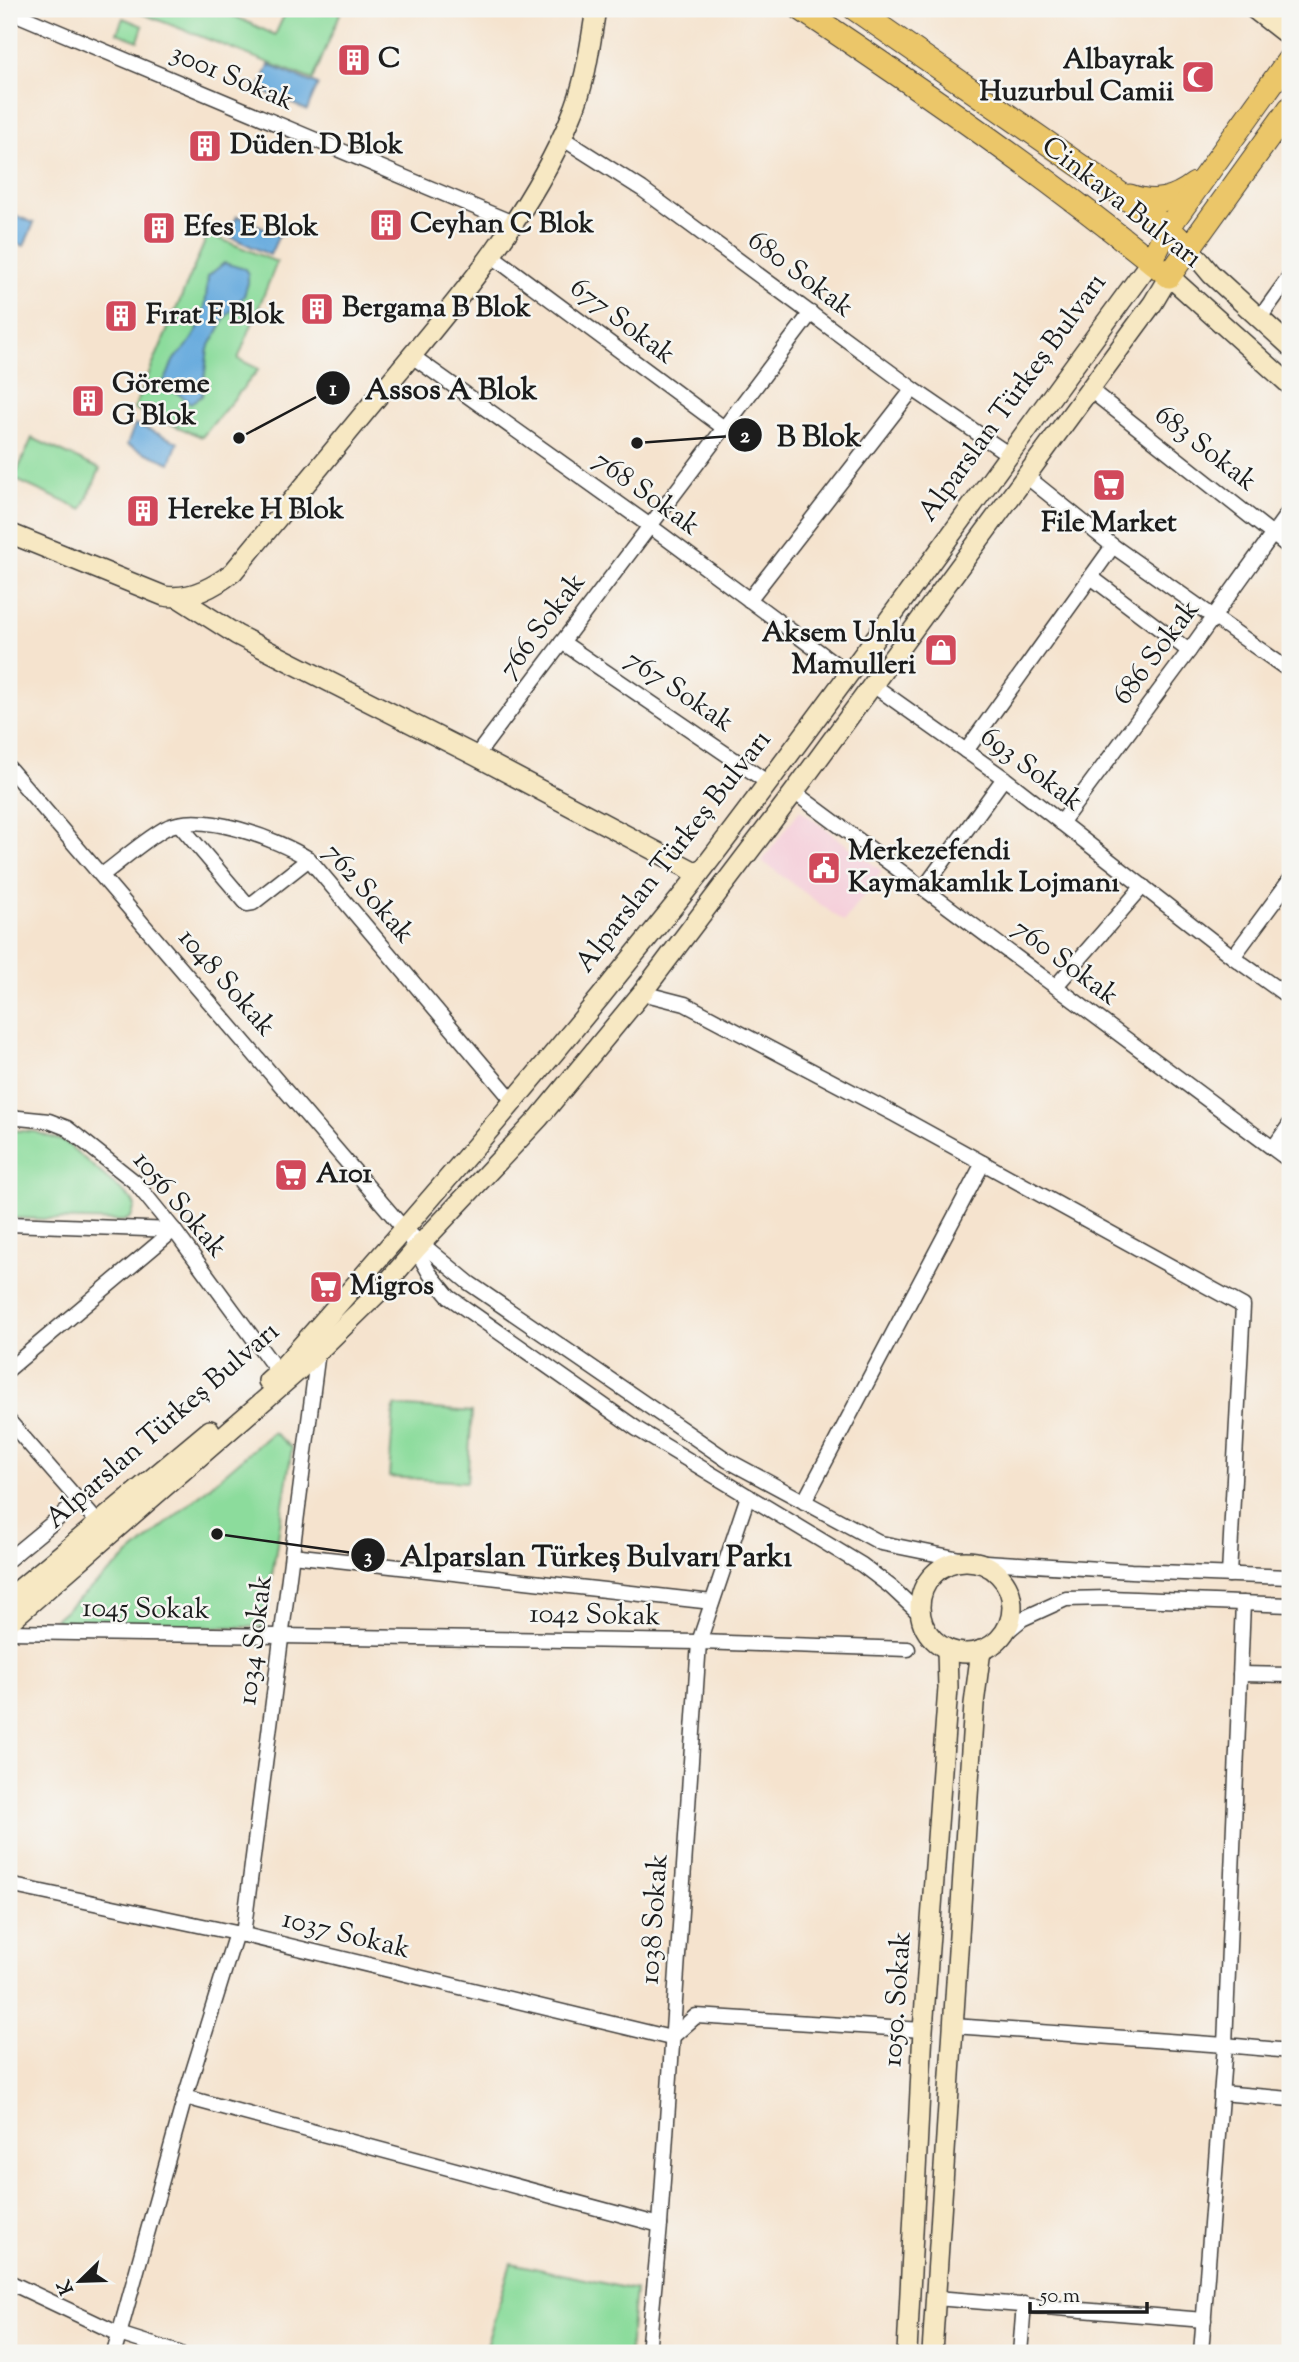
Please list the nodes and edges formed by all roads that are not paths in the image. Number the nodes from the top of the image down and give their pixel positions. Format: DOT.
graph roads {
  1 [pos="596,9"];
  2 [pos="801,9"];
  3 [pos="855,9"];
  4 [pos="1254,9"];
  5 [pos="9,11"];
  6 [pos="1290,37"];
  7 [pos="1290,58"];
  8 [pos="1290,108"];
  9 [pos="562,138"];
  10 [pos="1204,178"];
  11 [pos="1115,190"];
  12 [pos="513,223"];
  13 [pos="1168,228"];
  14 [pos="1190,249"];
  15 [pos="491,255"];
  16 [pos="1151,261"];
  17 [pos="1169,276"];
  18 [pos="1290,276"];
  19 [pos="811,313"];
  20 [pos="1259,320"];
  21 [pos="1290,346"];
  22 [pos="412,356"];
  23 [pos="1290,385"];
  24 [pos="913,389"];
  25 [pos="1089,389"];
  26 [pos="724,428"];
  27 [pos="1008,454"];
  28 [pos="1026,476"];
  29 [pos="1290,510"];
  30 [pos="650,526"];
  31 [pos="9,533"];
  32 [pos="1273,534"];
  33 [pos="1114,546"];
  34 [pos="1290,548"];
  35 [pos="1091,577"];
  36 [pos="179,598"];
  37 [pos="749,600"];
  38 [pos="1214,617"];
  39 [pos="562,642"];
  40 [pos="1189,651"];
  41 [pos="1290,671"];
  42 [pos="849,674"];
  43 [pos="873,685"];
  44 [pos="966,751"];
  45 [pos="476,756"];
  46 [pos="9,768"];
  47 [pos="1004,778"];
  48 [pos="767,782"];
  49 [pos="794,792"];
  50 [pos="1061,823"];
  51 [pos="179,824"];
  52 [pos="309,859"];
  53 [pos="699,874"];
  54 [pos="102,875"];
  55 [pos="1290,880"];
  56 [pos="1143,886"];
  57 [pos="924,888"];
  58 [pos="1233,957"];
  59 [pos="1056,986"];
  60 [pos="642,993"];
  61 [pos="1290,998"];
  62 [pos="514,1102"];
  63 [pos="9,1117"];
  64 [pos="1290,1124"];
  65 [pos="1273,1147"];
  66 [pos="1290,1161"];
  67 [pos="983,1163"];
  68 [pos="9,1224"];
  69 [pos="174,1230"];
  70 [pos="405,1230"];
  71 [pos="418,1246"];
  72 [pos="318,1351"];
  73 [pos="9,1370"];
  74 [pos="278,1372"];
  75 [pos="9,1421"];
  76 [pos="748,1496"];
  77 [pos="79,1501"];
  78 [pos="804,1502"];
  79 [pos="99,1524"];
  80 [pos="292,1555"];
  81 [pos="9,1559"];
  82 [pos="970,1561"];
  83 [pos="1228,1575"];
  84 [pos="1290,1577"];
  85 [pos="9,1598"];
  86 [pos="712,1602"];
  87 [pos="1243,1603"];
  88 [pos="1290,1605"];
  89 [pos="922,1616"];
  90 [pos="9,1622"];
  91 [pos="9,1632"];
  92 [pos="1004,1634"];
  93 [pos="282,1637"];
  94 [pos="699,1642"];
  95 [pos="908,1649"];
  96 [pos="947,1649"];
  97 [pos="981,1650"];
  98 [pos="1240,1674"];
  99 [pos="1290,1675"];
  100 [pos="9,1885"];
  101 [pos="240,1934"];
  102 [pos="953,2026"];
  103 [pos="923,2030"];
  104 [pos="671,2038"];
  105 [pos="1225,2045"];
  106 [pos="1290,2051"];
  107 [pos="1221,2093"];
  108 [pos="186,2097"];
  109 [pos="1290,2099"];
  110 [pos="660,2225"];
  111 [pos="9,2282"];
  112 [pos="936,2298"];
  113 [pos="1024,2304"];
  114 [pos="1204,2320"];
  115 [pos="120,2334"];
  116 [pos="114,2353"];
  117 [pos="179,2353"];
  118 [pos="648,2353"];
  119 [pos="907,2353"];
  120 [pos="932,2353"];
  121 [pos="1020,2353"];
  122 [pos="1201,2353"];
  1 -- 9 [label="main road"];
  2 -- 16 [label="main road, Cinkaya Bulvarı"];
  3 -- 11 [label="main road, Cinkaya Bulvarı"];
  4 -- 6 [label="main road"];
  5 -- 12 [label="street, 3001 Sokak"];
  7 -- 10 [label="main road, Alparslan Türkeş Bulvarı"];
  8 -- 14 [label="main road, Alparslan Türkeş Bulvarı"];
  9 -- 12 [label="main road"];
  9 -- 19 [label="street, 680 Sokak"];
  10 -- 11 [label="main road"];
  10 -- 13 [label="main road, Alparslan Türkeş Bulvarı"];
  11 -- 13 [label="main road, Cinkaya Bulvarı"];
  12 -- 15 [label="main road"];
  13 -- 14 [label="main road, Cinkaya Bulvarı"];
  13 -- 16 [label="main road, Alparslan Türkeş Bulvarı"];
  14 -- 17 [label="main road, Alparslan Türkeş Bulvarı"];
  14 -- 20 [label="main road, Cinkaya Bulvarı"];
  15 -- 22 [label="main road"];
  15 -- 26 [label="street, 677 Sokak"];
  16 -- 17 [label="main road, Cinkaya Bulvarı"];
  16 -- 27 [label="main road, Alparslan Türkeş Bulvarı"];
  17 -- 23 [label="main road, Cinkaya Bulvarı"];
  17 -- 25 [label="main road, Alparslan Türkeş Bulvarı"];
  18 -- 20 [label="street"];
  19 -- 24 [label="street, 680 Sokak"];
  19 -- 26 [label="street, 766 Sokak"];
  20 -- 21 [label="main road, Cinkaya Bulvarı"];
  22 -- 30 [label="street, 768 Sokak"];
  22 -- 36 [label="main road"];
  24 -- 27 [label="street, 680 Sokak"];
  24 -- 37 [label="street"];
  25 -- 28 [label="main road, Alparslan Türkeş Bulvarı"];
  25 -- 32 [label="street, 683 Sokak"];
  26 -- 30 [label="street, 766 Sokak"];
  27 -- 42 [label="main road, Alparslan Türkeş Bulvarı"];
  28 -- 33 [label="street"];
  28 -- 43 [label="main road, Alparslan Türkeş Bulvarı"];
  29 -- 32 [label="street, 686 Sokak"];
  30 -- 37 [label="street, 768 Sokak"];
  30 -- 39 [label="street, 766 Sokak"];
  31 -- 36 [label="main road"];
  32 -- 34 [label="street, 683 Sokak"];
  32 -- 38 [label="street, 686 Sokak"];
  33 -- 35 [label="street"];
  33 -- 38 [label="street"];
  35 -- 40 [label="street"];
  35 -- 44 [label="street"];
  36 -- 45 [label="main road"];
  37 -- 42 [label="street, 768 Sokak"];
  38 -- 40 [label="street, 686 Sokak"];
  38 -- 41 [label="street"];
  39 -- 45 [label="street, 766 Sokak"];
  39 -- 48 [label="street, 767 Sokak"];
  40 -- 50 [label="street, 686 Sokak"];
  42 -- 48 [label="main road, Alparslan Türkeş Bulvarı"];
  43 -- 44 [label="street, 693 Sokak"];
  43 -- 49 [label="main road, Alparslan Türkeş Bulvarı"];
  44 -- 47 [label="street, 693 Sokak"];
  45 -- 53 [label="main road"];
  46 -- 54 [label="street, 1048 Sokak"];
  47 -- 50 [label="street, 693 Sokak"];
  47 -- 57 [label="street"];
  48 -- 53 [label="main road, Alparslan Türkeş Bulvarı"];
  49 -- 57 [label="street, 760 Sokak"];
  49 -- 60 [label="main road, Alparslan Türkeş Bulvarı"];
  50 -- 56 [label="street, 693 Sokak"];
  51 -- 52 [label="street, 762 Sokak"];
  51 -- 52 [label="street"];
  51 -- 54 [label="street, 762 Sokak"];
  52 -- 62 [label="street, 762 Sokak"];
  53 -- 62 [label="main road, Alparslan Türkeş Bulvarı"];
  54 -- 70 [label="street, 1048 Sokak"];
  55 -- 58 [label="street"];
  56 -- 58 [label="street, 693 Sokak"];
  56 -- 59 [label="street"];
  57 -- 59 [label="street, 760 Sokak"];
  58 -- 61 [label="street, 693 Sokak"];
  59 -- 65 [label="street, 760 Sokak"];
  60 -- 67 [label="street"];
  60 -- 71 [label="main road, Alparslan Türkeş Bulvarı"];
  62 -- 70 [label="main road, Alparslan Türkeş Bulvarı"];
  63 -- 69 [label="street, 1056 Sokak"];
  64 -- 65 [label="street"];
  65 -- 66 [label="street, 760 Sokak"];
  67 -- 78 [label="street"];
  67 -- 83 [label="street"];
  68 -- 69 [label="street"];
  69 -- 73 [label="street"];
  69 -- 74 [label="street, 1056 Sokak"];
  70 -- 71 [label="street, 1048 Sokak"];
  70 -- 74 [label="main road, Alparslan Türkeş Bulvarı"];
  71 -- 72 [label="main road, Alparslan Türkeş Bulvarı"];
  71 -- 76 [label="street, 1048 Sokak"];
  71 -- 78 [label="street"];
  72 -- 80 [label="street, 1034 Sokak"];
  72 -- 90 [label="main road, Alparslan Türkeş Bulvarı"];
  74 -- 79 [label="main road, Alparslan Türkeş Bulvarı"];
  75 -- 77 [label="street"];
  76 -- 86 [label="street, 1038 Sokak"];
  76 -- 89 [label="street, 1048 Sokak"];
  77 -- 79 [label="street"];
  77 -- 81 [label="street"];
  78 -- 82 [label="street"];
  79 -- 85 [label="main road, Alparslan Türkeş Bulvarı"];
  80 -- 86 [label="street"];
  80 -- 93 [label="street, 1034 Sokak"];
  82 -- 83 [label="street"];
  82 -- 89 [label="main road"];
  82 -- 92 [label="main road"];
  83 -- 84 [label="street"];
  86 -- 94 [label="street, 1038 Sokak"];
  87 -- 88 [label="street"];
  87 -- 92 [label="street"];
  87 -- 98 [label="street"];
  89 -- 96 [label="main road"];
  91 -- 93 [label="street, 1045 Sokak"];
  92 -- 97 [label="main road"];
  93 -- 94 [label="street, 1042 Sokak"];
  93 -- 101 [label="street, 1034 Sokak"];
  94 -- 95 [label="street, 1042 Sokak"];
  94 -- 104 [label="street, 1038 Sokak"];
  96 -- 97 [label="main road"];
  96 -- 103 [label="main road, 1050. Sokak"];
  97 -- 102 [label="main road, 1050. Sokak"];
  98 -- 99 [label="street"];
  98 -- 105 [label="street"];
  100 -- 101 [label="street, 1037 Sokak"];
  101 -- 104 [label="street, 1037 Sokak"];
  101 -- 108 [label="street, 1034 Sokak"];
  102 -- 105 [label="street"];
  102 -- 112 [label="main road, 1050. Sokak"];
  103 -- 104 [label="street"];
  103 -- 119 [label="main road, 1050. Sokak"];
  104 -- 110 [label="street, 1038 Sokak"];
  105 -- 106 [label="street"];
  105 -- 107 [label="street"];
  107 -- 109 [label="street"];
  107 -- 114 [label="street"];
  108 -- 110 [label="street"];
  108 -- 115 [label="street, 1034 Sokak"];
  110 -- 118 [label="street, 1038 Sokak"];
  111 -- 115 [label="street"];
  112 -- 113 [label="street"];
  112 -- 120 [label="main road, 1050. Sokak"];
  113 -- 114 [label="street"];
  113 -- 121 [label="street"];
  114 -- 122 [label="street"];
  115 -- 116 [label="street, 1034 Sokak"];
  115 -- 117 [label="street"];
}
